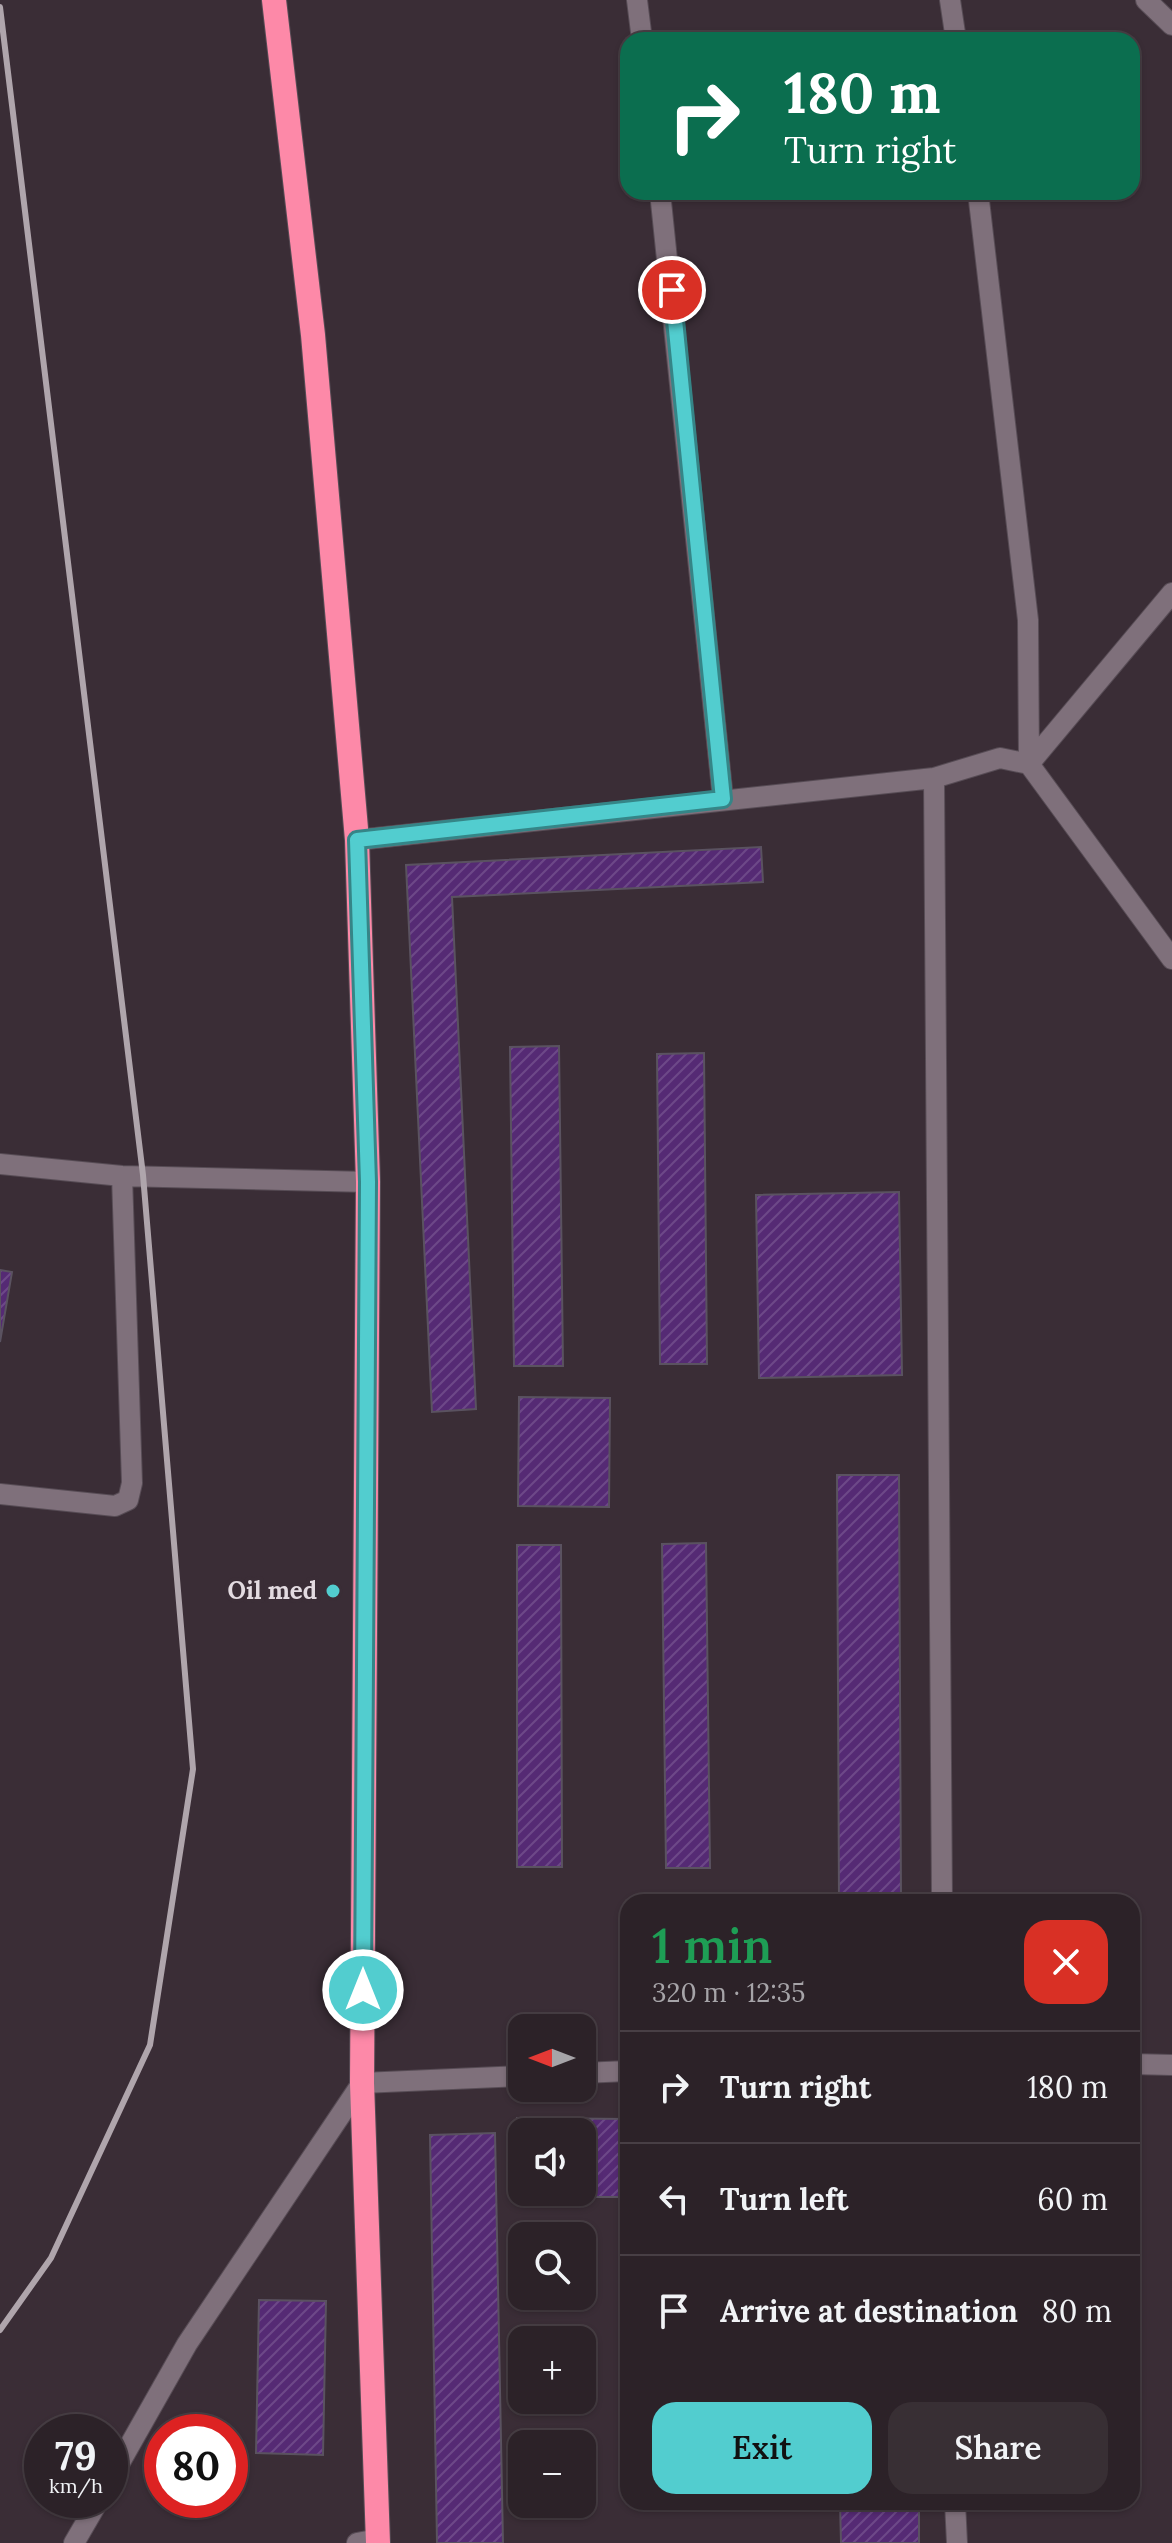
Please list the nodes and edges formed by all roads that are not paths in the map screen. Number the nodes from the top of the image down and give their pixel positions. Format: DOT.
graph roads {
  1 [pos="274,0"];
  2 [pos="637,0"];
  3 [pos="950,0"];
  4 [pos="1146,0"];
  5 [pos="1172,25"];
  6 [pos="641,32"];
  7 [pos="955,32"];
  8 [pos="661,200"];
  9 [pos="979,200"];
  10 [pos="1172,593"];
  11 [pos="1029,764"];
  12 [pos="934,778"];
  13 [pos="723,799"];
  14 [pos="357,840"];
  15 [pos="1172,959"];
  16 [pos="0,1164"];
  17 [pos="122,1176"];
  18 [pos="368,1182"];
  19 [pos="0,1494"];
  20 [pos="942,1894"];
  21 [pos="1140,2064"];
  22 [pos="1172,2065"];
  23 [pos="620,2071"];
  24 [pos="596,2072"];
  25 [pos="508,2077"];
  26 [pos="362,2083"];
  27 [pos="128,2448"];
  28 [pos="955,2510"];
  29 [pos="89,2518"];
  30 [pos="371,2542"];
  31 [pos="74,2543"];
  32 [pos="957,2543"];
  1 -- 14 [label="highway"];
  2 -- 6 [label="street"];
  3 -- 7 [label="street"];
  4 -- 5 [label="street"];
  8 -- 13 [label="street"];
  9 -- 11 [label="street"];
  10 -- 11 [label="street"];
  11 -- 12 [label="street"];
  11 -- 15 [label="street"];
  12 -- 13 [label="street"];
  12 -- 20 [label="street"];
  13 -- 14 [label="street"];
  14 -- 18 [label="highway"];
  16 -- 17 [label="street"];
  17 -- 18 [label="street"];
  17 -- 19 [label="street"];
  18 -- 26 [label="highway"];
  21 -- 22 [label="street"];
  23 -- 24 [label="street"];
  25 -- 26 [label="street"];
  26 -- 27 [label="street"];
  26 -- 30 [label="highway"];
  28 -- 32 [label="street"];
  29 -- 31 [label="street"];
}
